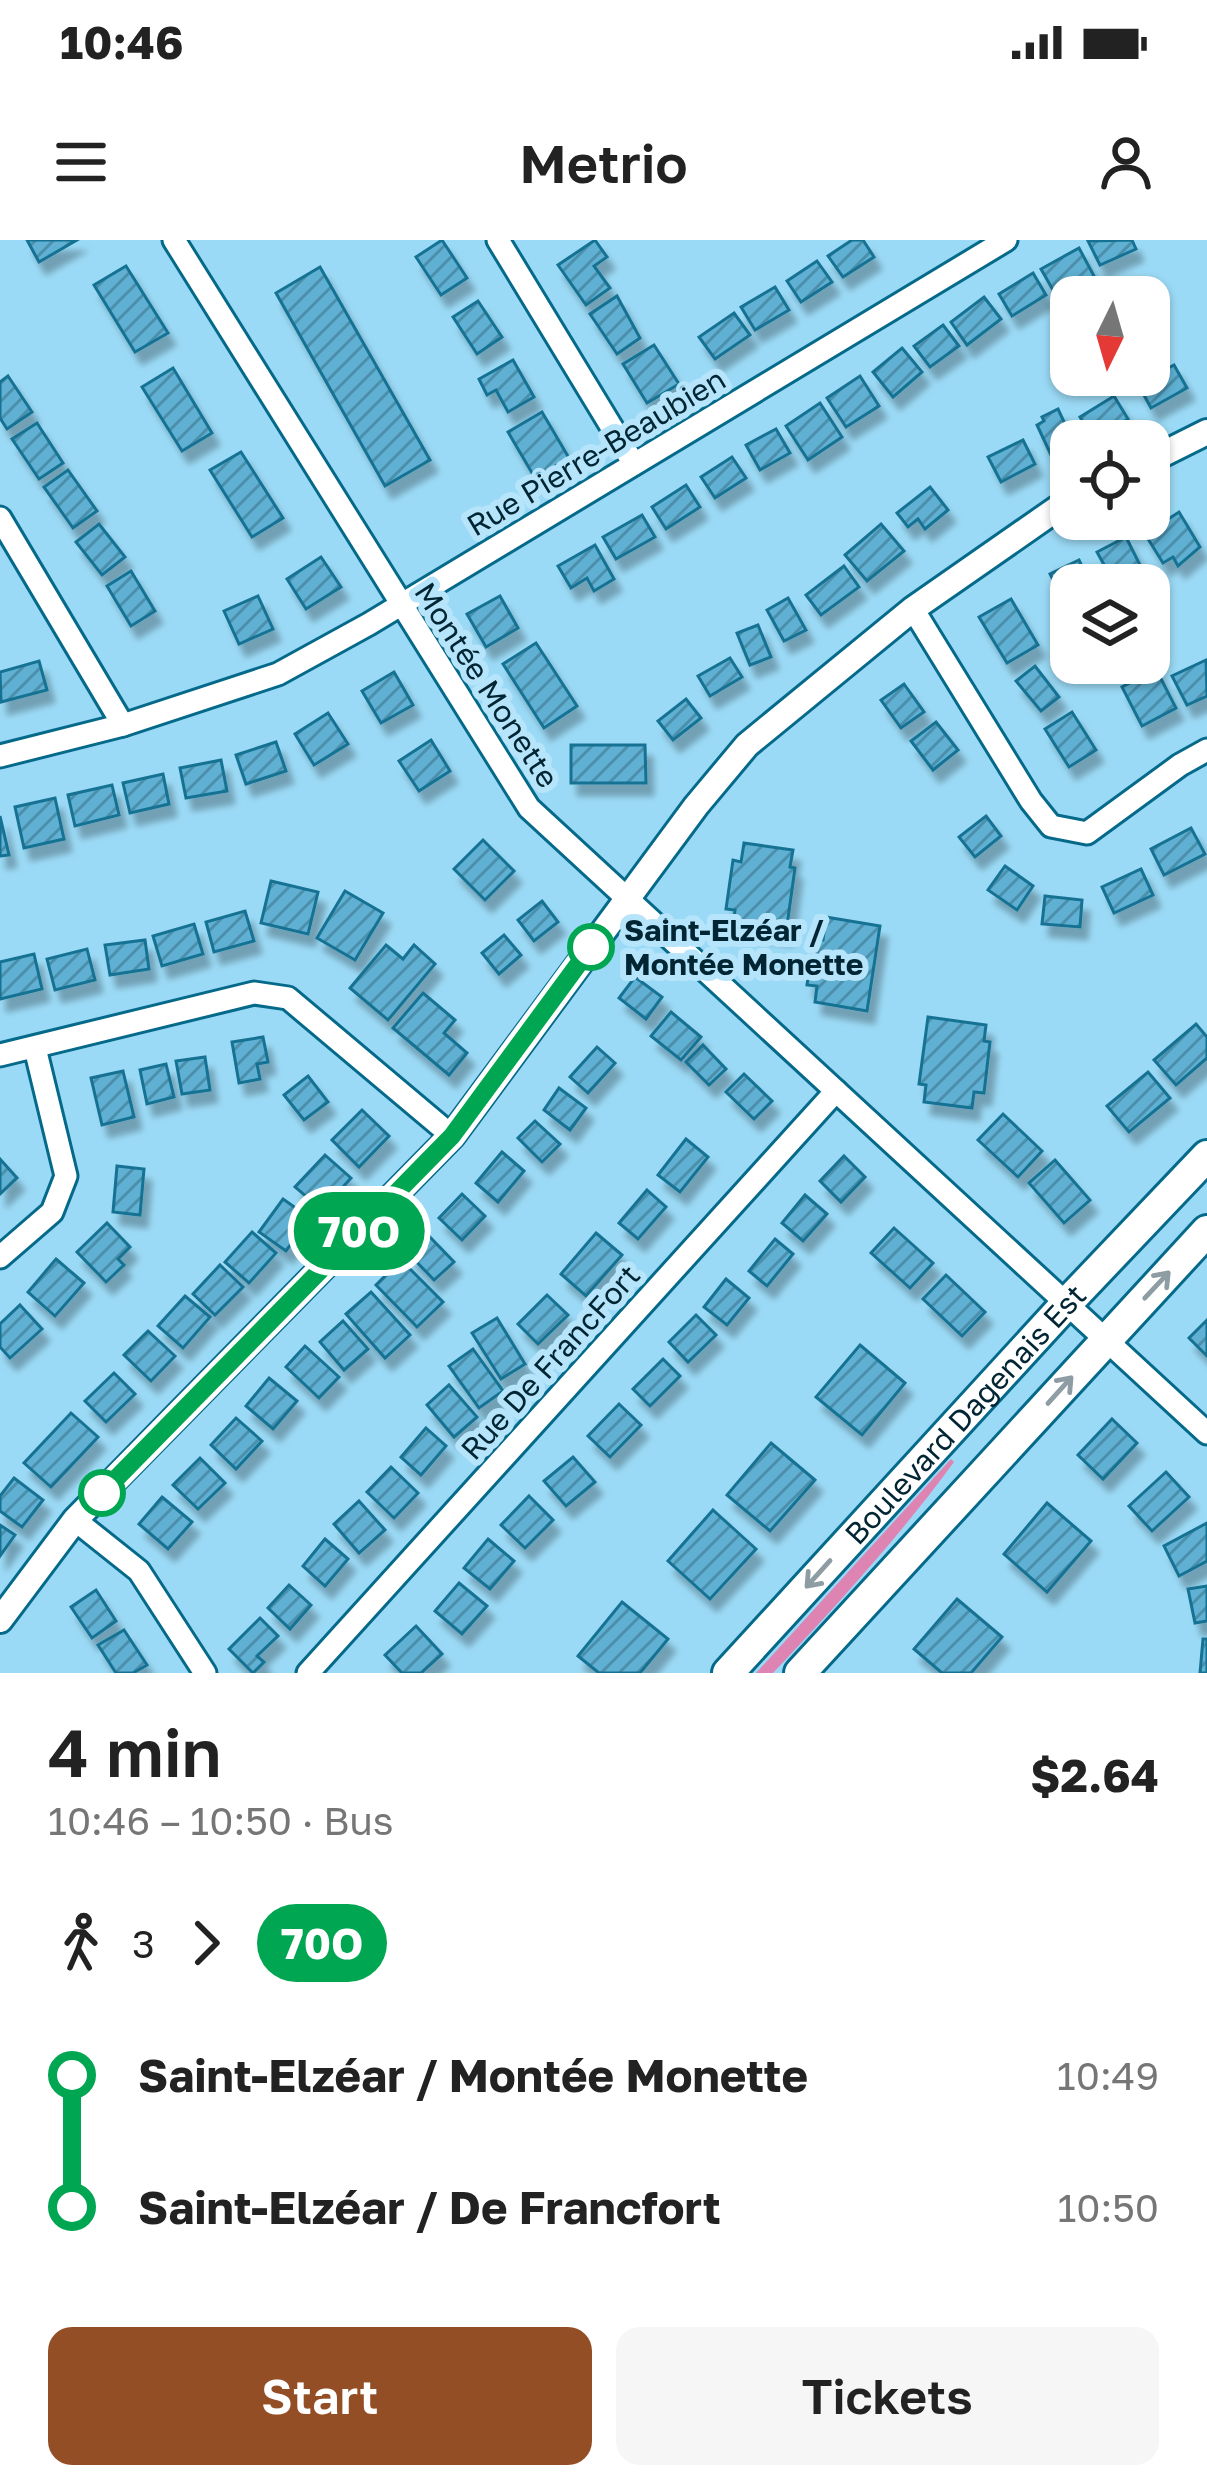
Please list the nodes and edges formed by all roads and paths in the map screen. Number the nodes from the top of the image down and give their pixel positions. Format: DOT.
graph roads {
  1 [pos="174,240"];
  2 [pos="1006,240"];
  3 [pos="507,243"];
  4 [pos="1207,432"];
  5 [pos="1170,450"];
  6 [pos="634,464"];
  7 [pos="1050,514"];
  8 [pos="0,518"];
  9 [pos="400,605"];
  10 [pos="913,609"];
  11 [pos="123,725"];
  12 [pos="1207,750"];
  13 [pos="0,756"];
  14 [pos="627,900"];
  15 [pos="35,1048"];
  16 [pos="0,1055"];
  17 [pos="836,1091"];
  18 [pos="452,1136"];
  19 [pos="1207,1156"];
  20 [pos="1207,1231"];
  21 [pos="0,1257"];
  22 [pos="1067,1302"];
  23 [pos="1107,1339"];
  24 [pos="1207,1433"];
  25 [pos="75,1520"];
  26 [pos="0,1620"];
  27 [pos="205,1673"];
  28 [pos="308,1673"];
  29 [pos="728,1673"];
  30 [pos="800,1673"];
  1 -- 9 [label="street, Montée Monette"];
  2 -- 6 [label="street, Rue Pierre-Beaubien"];
  3 -- 6 [label="street"];
  4 -- 5 [label="street"];
  6 -- 9 [label="street, Rue Pierre-Beaubien"];
  7 -- 10 [label="street"];
  8 -- 11 [label="street"];
  9 -- 11 [label="street, Rue Pierre-Beaubien"];
  9 -- 14 [label="street, Montée Monette"];
  10 -- 12 [label="street"];
  10 -- 14 [label="street"];
  11 -- 13 [label="street, Rue Pierre-Beaubien"];
  14 -- 17 [label="street, Montée Monette"];
  14 -- 18 [label="street"];
  15 -- 16 [label="street"];
  15 -- 18 [label="street"];
  15 -- 21 [label="street"];
  17 -- 22 [label="street, Montée Monette"];
  17 -- 28 [label="street, Rue De FrancFort"];
  18 -- 25 [label="street"];
  19 -- 22 [label="main road, Boulevard Dagenais Est"];
  23 -- 20 [label="main road, Boulevard Dagenais Est, one-way"];
  22 -- 23 [label="street, Montée Monette"];
  22 -- 29 [label="main road, Boulevard Dagenais Est, one-way"];
  23 -- 24 [label="street, Montée Monette"];
  30 -- 23 [label="main road, Boulevard Dagenais Est, one-way"];
  25 -- 26 [label="street"];
  25 -- 27 [label="street"];
}
